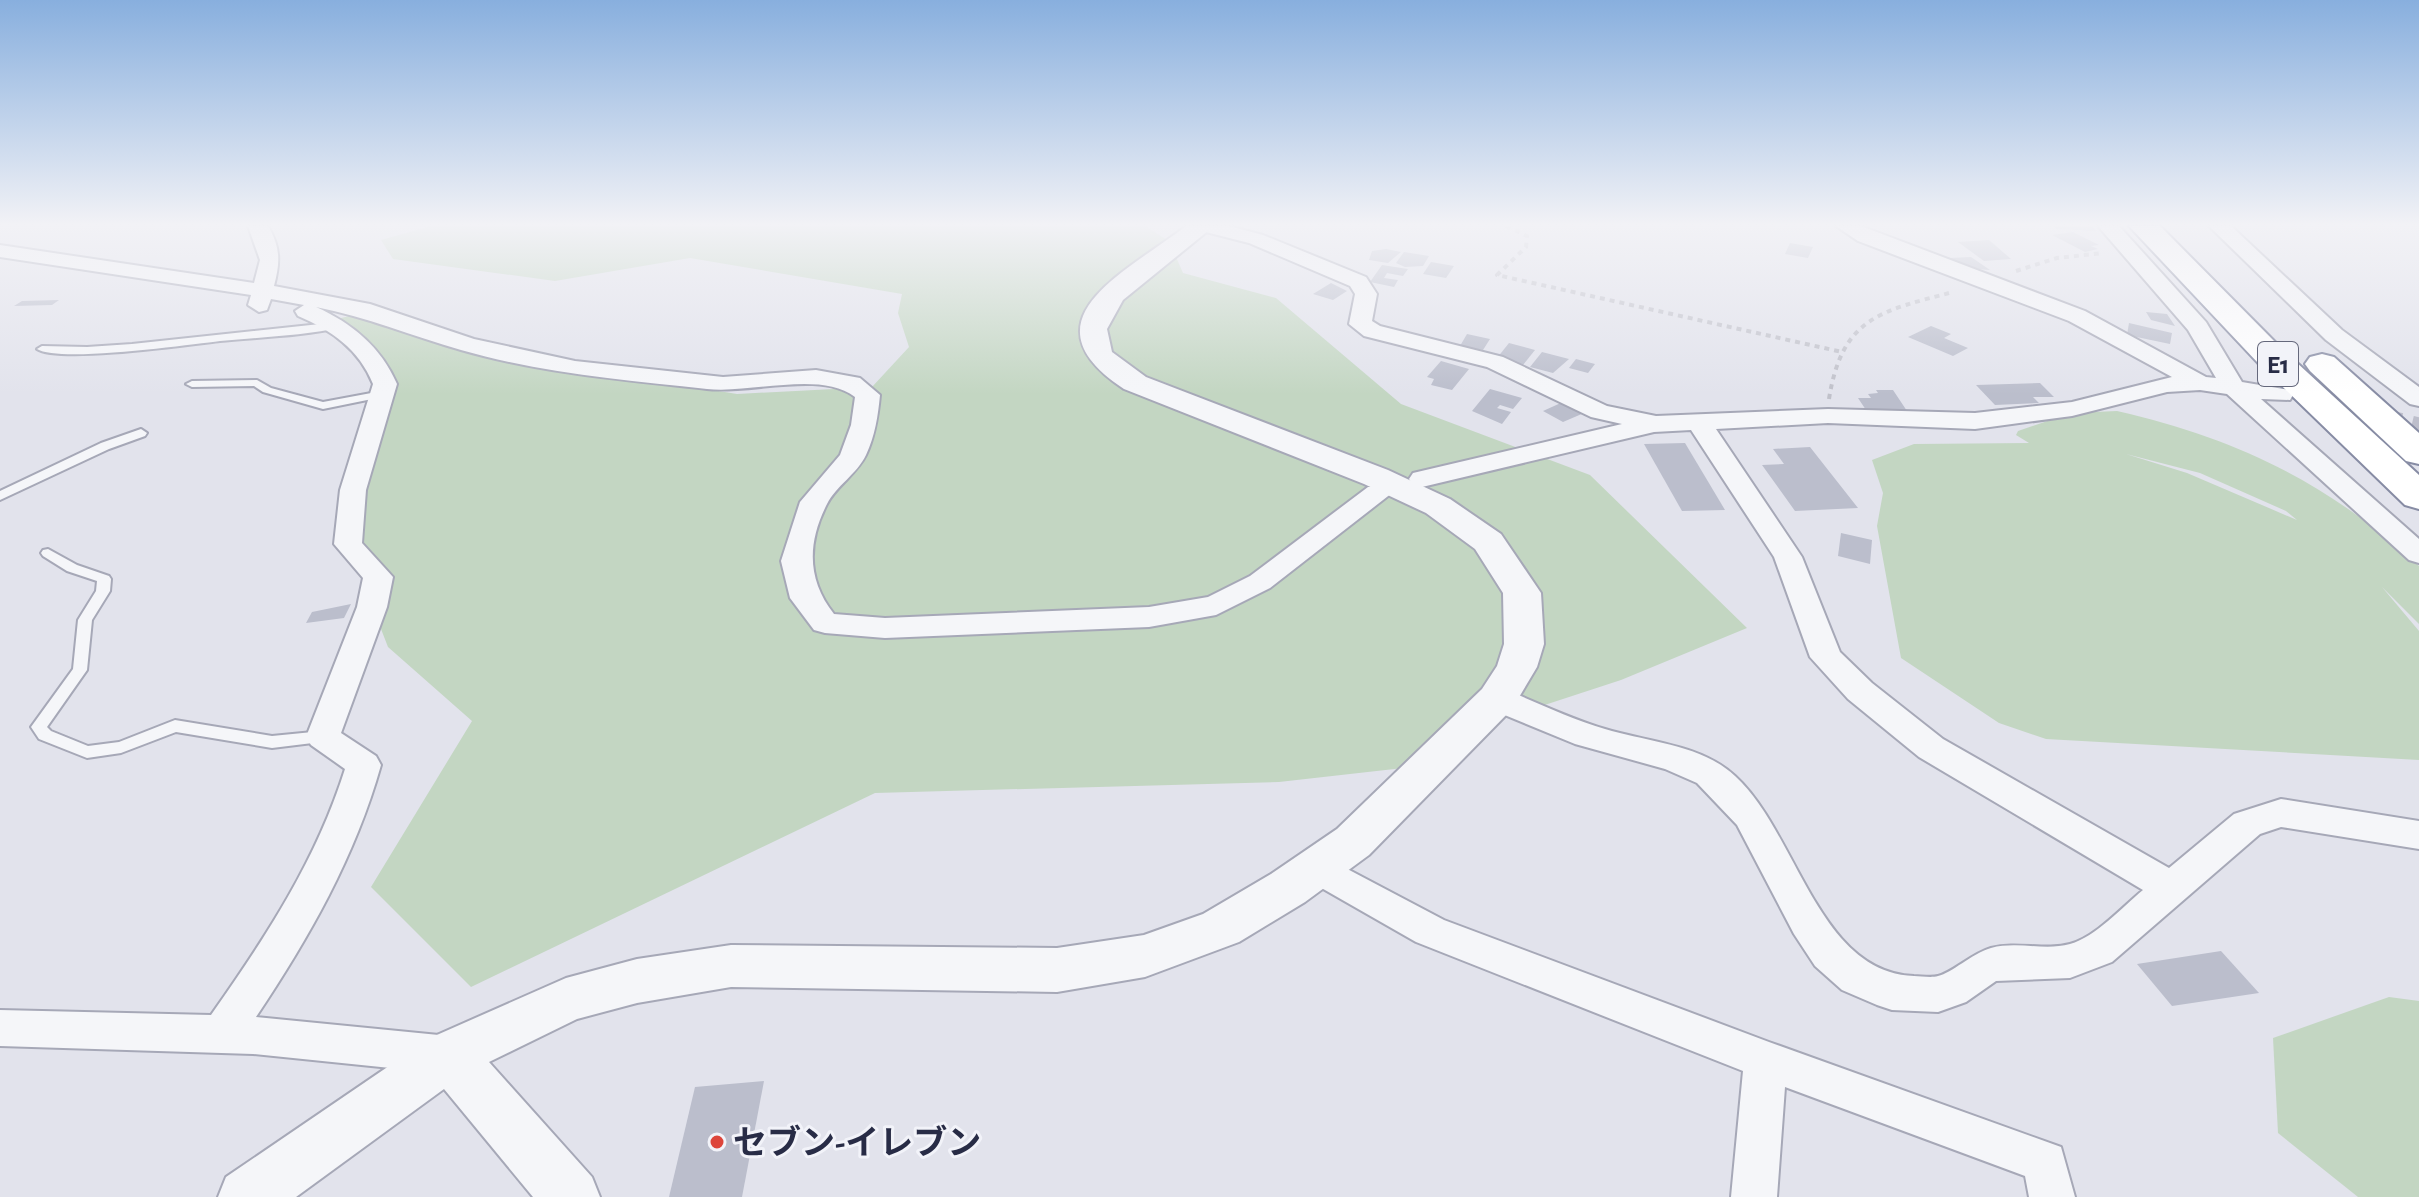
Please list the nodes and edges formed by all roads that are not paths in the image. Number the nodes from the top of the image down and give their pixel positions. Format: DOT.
graph roads {
  1 [pos="204,282"];
  2 [pos="266,282"];
  3 [pos="1127,282"];
  4 [pos="1358,282"];
  5 [pos="1990,282"];
  6 [pos="2166,282"];
  7 [pos="2185,282"];
  8 [pos="2235,282"];
  9 [pos="2278,282"];
  10 [pos="265,291"];
  11 [pos="339,325"];
  12 [pos="42,349"];
  13 [pos="2200,383"];
  14 [pos="192,384"];
  15 [pos="2233,387"];
  16 [pos="382,394"];
  17 [pos="2281,395"];
  18 [pos="2419,399"];
  19 [pos="1698,421"];
  20 [pos="1654,424"];
  21 [pos="141,433"];
  22 [pos="2419,453"];
  23 [pos="1422,479"];
  24 [pos="1378,493"];
  25 [pos="0,496"];
  26 [pos="2419,497"];
  27 [pos="48,553"];
  28 [pos="2419,554"];
  29 [pos="1497,699"];
  30 [pos="323,737"];
  31 [pos="2419,835"];
  32 [pos="1317,868"];
  33 [pos="2171,888"];
  34 [pos="0,1028"];
  35 [pos="222,1033"];
  36 [pos="449,1055"];
  37 [pos="1765,1060"];
  38 [pos="247,1197"];
  39 [pos="571,1197"];
  40 [pos="1754,1197"];
  41 [pos="2052,1197"];
  1 -- 10 [label="street"];
  2 -- 10 [label="street"];
  3 -- 29 [label="street"];
  4 -- 20 [label="street"];
  5 -- 13 [label="street"];
  6 -- 15 [label="street"];
  7 -- 26 [label="highway, E1"];
  8 -- 22 [label="highway, E1"];
  9 -- 18 [label="street"];
  10 -- 11 [label="street"];
  10 -- 24 [label="street"];
  11 -- 12 [label="lane"];
  11 -- 16 [label="street"];
  13 -- 15 [label="street"];
  13 -- 19 [label="street"];
  14 -- 16 [label="lane"];
  15 -- 17 [label="street"];
  15 -- 28 [label="street"];
  16 -- 30 [label="street"];
  19 -- 20 [label="street"];
  19 -- 33 [label="street"];
  20 -- 23 [label="street"];
  21 -- 25 [label="lane"];
  27 -- 30 [label="lane"];
  29 -- 32 [label="street"];
  29 -- 33 [label="street"];
  30 -- 35 [label="street"];
  31 -- 33 [label="street"];
  32 -- 36 [label="street"];
  32 -- 37 [label="street"];
  34 -- 35 [label="street"];
  35 -- 36 [label="street"];
  36 -- 38 [label="street"];
  36 -- 39 [label="street"];
  37 -- 40 [label="street"];
  37 -- 41 [label="street"];
}
